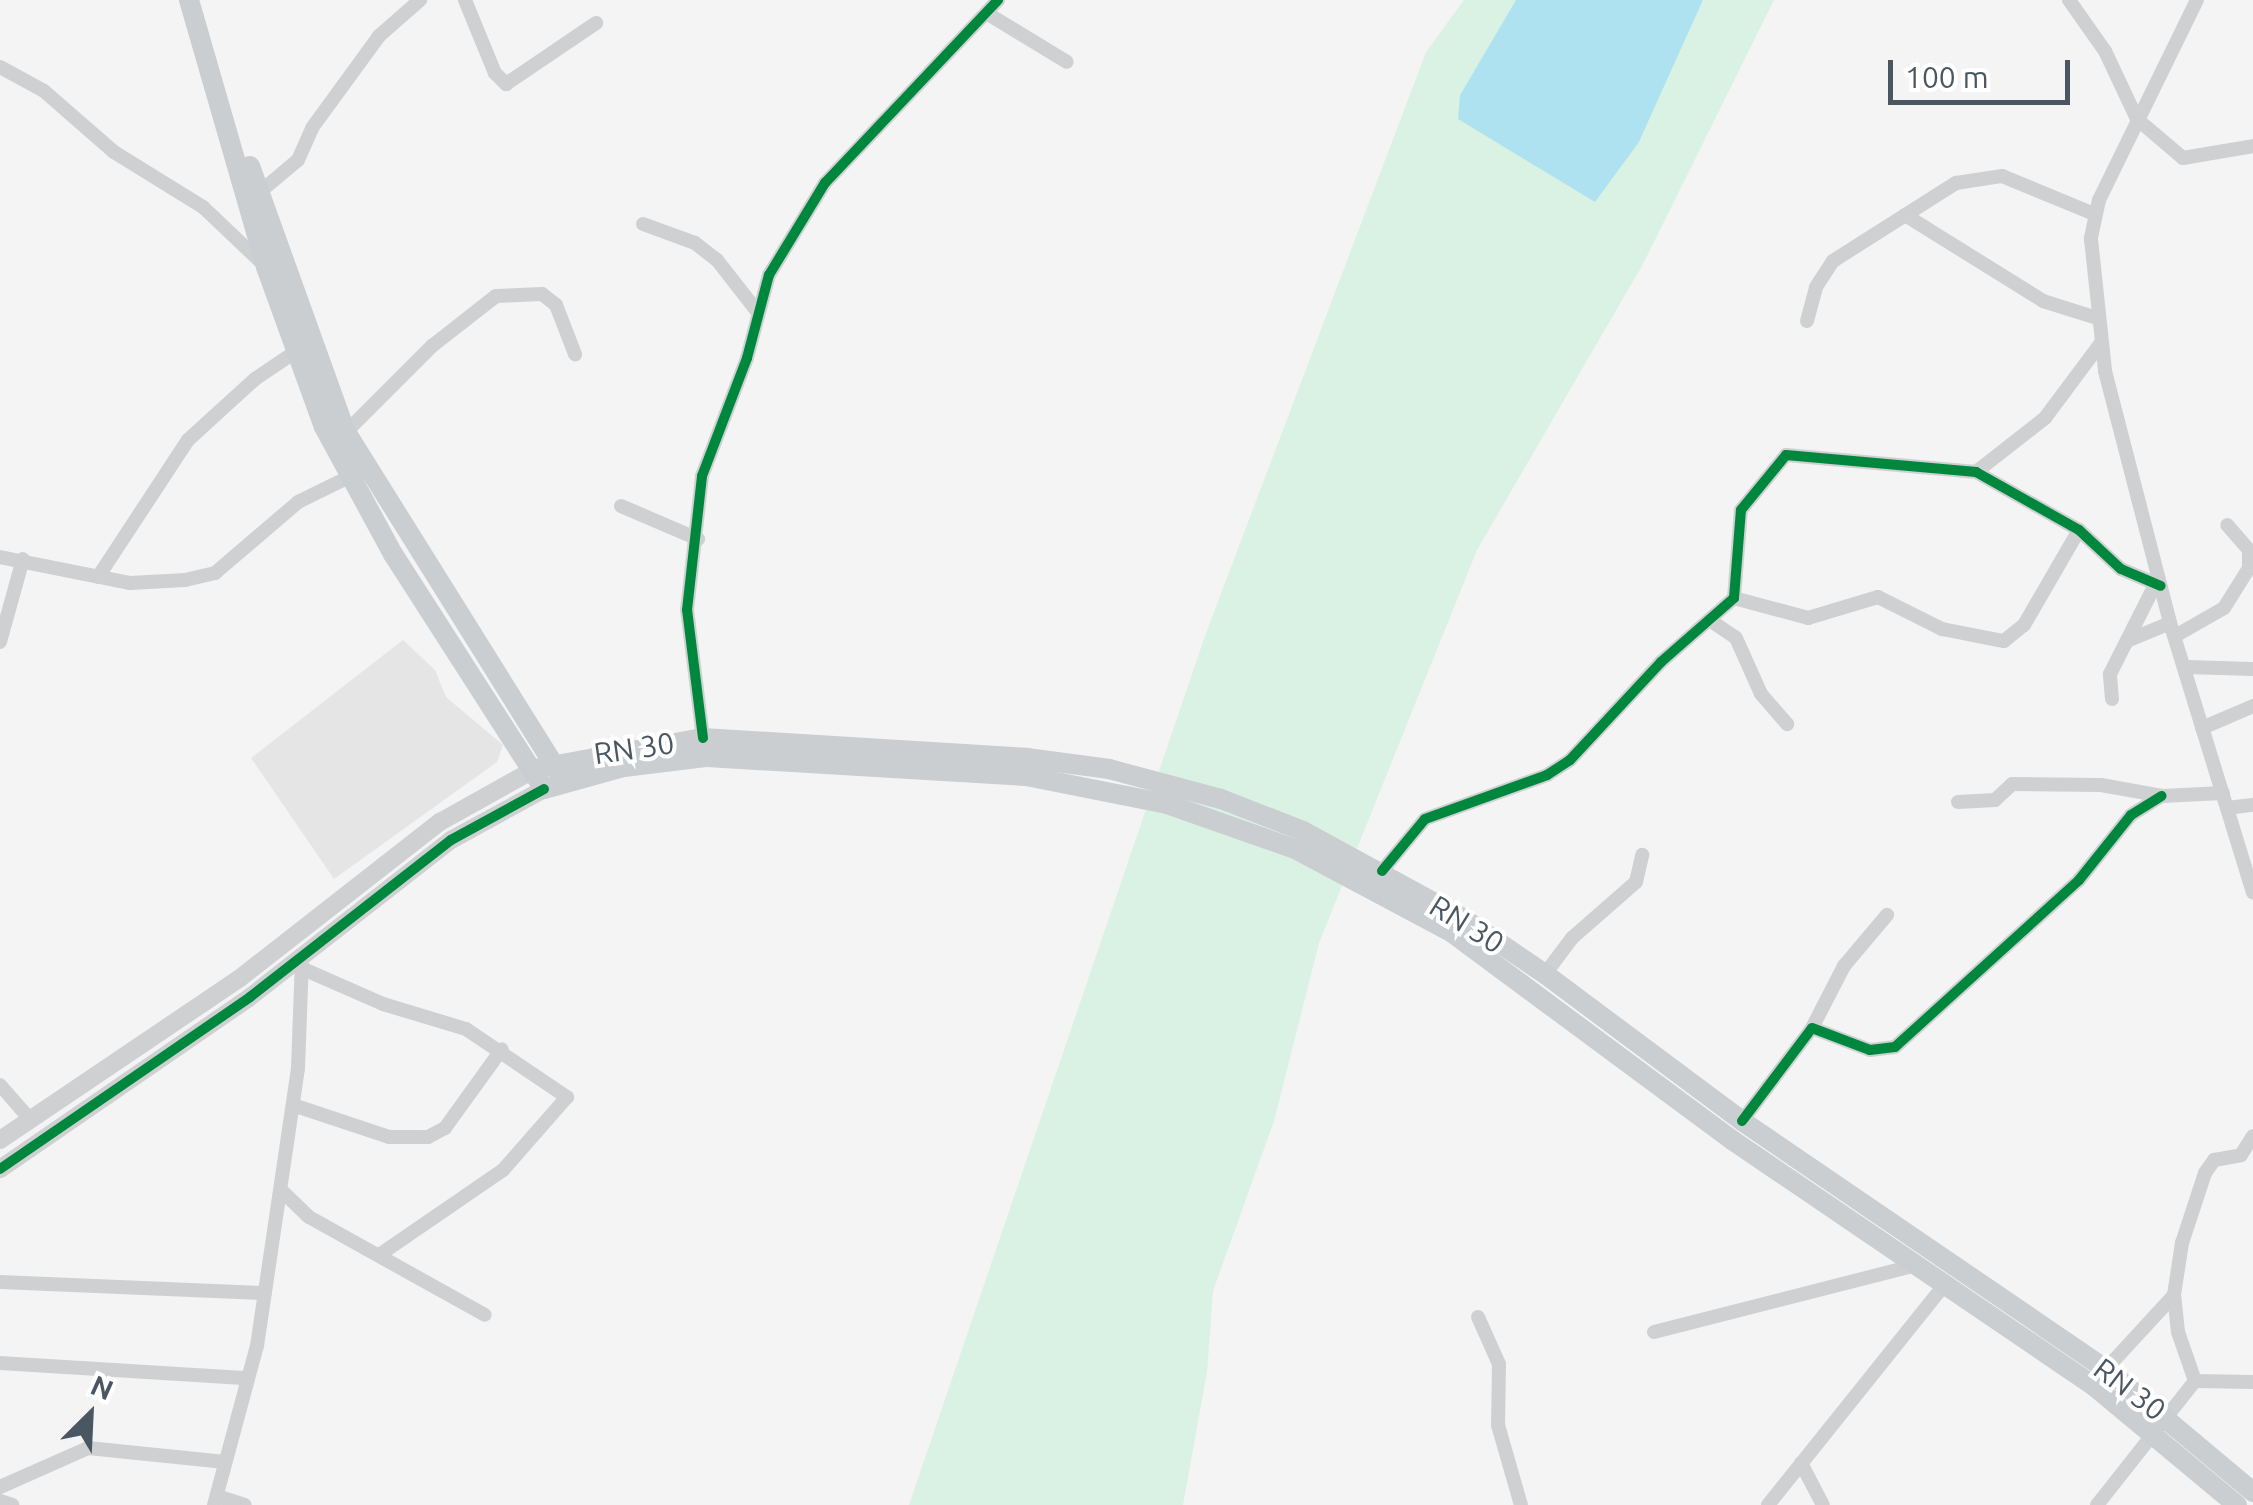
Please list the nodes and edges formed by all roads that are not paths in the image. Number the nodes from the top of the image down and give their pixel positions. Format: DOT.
graph roads {
  1 [pos="189,0"];
  2 [pos="420,0"];
  3 [pos="465,0"];
  4 [pos="998,0"];
  5 [pos="2069,0"];
  6 [pos="2196,0"];
  7 [pos="988,14"];
  8 [pos="596,23"];
  9 [pos="1067,62"];
  10 [pos="0,67"];
  11 [pos="225,110"];
  12 [pos="2137,119"];
  13 [pos="2253,146"];
  14 [pos="261,191"];
  15 [pos="2094,214"];
  16 [pos="1904,215"];
  17 [pos="644,224"];
  18 [pos="266,267"];
  19 [pos="756,310"];
  20 [pos="2097,318"];
  21 [pos="1807,321"];
  22 [pos="2101,343"];
  23 [pos="296,352"];
  24 [pos="575,354"];
  25 [pos="346,432"];
  26 [pos="1976,472"];
  27 [pos="350,476"];
  28 [pos="621,506"];
  29 [pos="2227,524"];
  30 [pos="2079,530"];
  31 [pos="698,539"];
  32 [pos="0,557"];
  33 [pos="24,559"];
  34 [pos="98,577"];
  35 [pos="2158,586"];
  36 [pos="1734,598"];
  37 [pos="1711,621"];
  38 [pos="2172,630"];
  39 [pos="2129,640"];
  40 [pos="0,642"];
  41 [pos="2186,667"];
  42 [pos="2253,669"];
  43 [pos="2112,698"];
  44 [pos="2253,706"];
  45 [pos="1787,724"];
  46 [pos="2202,728"];
  47 [pos="704,738"];
  48 [pos="549,775"];
  49 [pos="2162,796"];
  50 [pos="2225,800"];
  51 [pos="1958,802"];
  52 [pos="2253,804"];
  53 [pos="1642,854"];
  54 [pos="1382,872"];
  55 [pos="2253,893"];
  56 [pos="1887,915"];
  57 [pos="301,964"];
  58 [pos="1545,974"];
  59 [pos="1812,1028"];
  60 [pos="502,1049"];
  61 [pos="0,1085"];
  62 [pos="293,1104"];
  63 [pos="29,1118"];
  64 [pos="1742,1120"];
  65 [pos="2253,1136"];
  66 [pos="0,1140"];
  67 [pos="0,1168"];
  68 [pos="281,1190"];
  69 [pos="381,1254"];
  70 [pos="1913,1266"];
  71 [pos="0,1282"];
  72 [pos="1945,1284"];
  73 [pos="265,1294"];
  74 [pos="2174,1295"];
  75 [pos="485,1314"];
  76 [pos="1478,1317"];
  77 [pos="1654,1332"];
  78 [pos="0,1363"];
  79 [pos="2106,1369"];
  80 [pos="248,1378"];
  81 [pos="2195,1382"];
  82 [pos="2253,1382"];
  83 [pos="2163,1426"];
  84 [pos="225,1462"];
  85 [pos="1802,1463"];
  86 [pos="0,1487"];
  87 [pos="2253,1492"];
  88 [pos="215,1500"];
  89 [pos="0,1501"];
  90 [pos="12,1505"];
  91 [pos="245,1505"];
  92 [pos="1520,1505"];
  93 [pos="1768,1505"];
  94 [pos="1824,1505"];
  95 [pos="2097,1505"];
  96 [pos="2237,1505"];
  1 -- 11 [label="main road, RN 30"];
  2 -- 14 [label="street"];
  3 -- 8 [label="street"];
  4 -- 7 [label="street"];
  5 -- 12 [label="street"];
  6 -- 12 [label="street"];
  7 -- 9 [label="street"];
  7 -- 19 [label="street"];
  10 -- 18 [label="street"];
  11 -- 14 [label="main road, RN 30"];
  11 -- 18 [label="main road, RN 30"];
  12 -- 13 [label="street"];
  12 -- 15 [label="street"];
  14 -- 25 [label="main road, RN 30"];
  15 -- 16 [label="street"];
  15 -- 20 [label="street"];
  16 -- 20 [label="street"];
  16 -- 21 [label="street"];
  17 -- 19 [label="street"];
  18 -- 23 [label="main road, RN 30"];
  19 -- 31 [label="street"];
  20 -- 22 [label="street"];
  22 -- 26 [label="street"];
  22 -- 35 [label="street"];
  23 -- 27 [label="main road, RN 30"];
  23 -- 34 [label="street"];
  24 -- 25 [label="street"];
  25 -- 48 [label="main road, RN 30"];
  26 -- 30 [label="street"];
  26 -- 36 [label="street"];
  27 -- 34 [label="street"];
  27 -- 48 [label="main road, RN 30"];
  28 -- 31 [label="street"];
  29 -- 38 [label="street"];
  30 -- 35 [label="street"];
  30 -- 36 [label="street"];
  31 -- 47 [label="street"];
  32 -- 33 [label="street"];
  33 -- 34 [label="street"];
  33 -- 40 [label="street"];
  35 -- 38 [label="street"];
  35 -- 39 [label="street"];
  36 -- 37 [label="street"];
  37 -- 45 [label="street"];
  37 -- 54 [label="street"];
  38 -- 39 [label="street"];
  38 -- 41 [label="street"];
  39 -- 43 [label="street"];
  41 -- 42 [label="street"];
  41 -- 46 [label="street"];
  44 -- 46 [label="street"];
  46 -- 50 [label="street"];
  47 -- 48 [label="main road, RN 30 / RN 30"];
  47 -- 54 [label="main road, RN 30 / RN 30"];
  48 -- 57 [label="street"];
  48 -- 63 [label="street"];
  48 -- 70 [label="main road, RN 30"];
  49 -- 50 [label="street"];
  49 -- 51 [label="street"];
  49 -- 59 [label="street"];
  50 -- 52 [label="street"];
  50 -- 55 [label="street"];
  53 -- 58 [label="street"];
  54 -- 58 [label="main road, RN 30 / RN 30"];
  56 -- 59 [label="street"];
  57 -- 60 [label="street"];
  57 -- 62 [label="street"];
  57 -- 67 [label="street"];
  58 -- 64 [label="main road, RN 30 / RN 30"];
  59 -- 64 [label="street"];
  60 -- 62 [label="street"];
  60 -- 69 [label="street"];
  61 -- 63 [label="street"];
  62 -- 68 [label="street"];
  63 -- 66 [label="street"];
  64 -- 79 [label="main road, RN 30 / RN 30"];
  65 -- 74 [label="street"];
  68 -- 69 [label="street"];
  68 -- 73 [label="street"];
  69 -- 75 [label="street"];
  70 -- 72 [label="main road, RN 30"];
  70 -- 77 [label="street"];
  71 -- 73 [label="street"];
  72 -- 83 [label="main road, RN 30"];
  72 -- 85 [label="street"];
  73 -- 80 [label="street"];
  74 -- 79 [label="street"];
  74 -- 81 [label="street"];
  76 -- 92 [label="street"];
  78 -- 80 [label="street"];
  79 -- 83 [label="main road, RN 30 / RN 30"];
  80 -- 84 [label="street"];
  81 -- 82 [label="street"];
  81 -- 83 [label="street"];
  83 -- 87 [label="main road, RN 30 / RN 30"];
  83 -- 95 [label="street"];
  83 -- 96 [label="main road, RN 30"];
  84 -- 86 [label="street"];
  84 -- 88 [label="street"];
  85 -- 93 [label="street"];
  85 -- 94 [label="street"];
  88 -- 91 [label="street"];
  89 -- 90 [label="street"];
}
